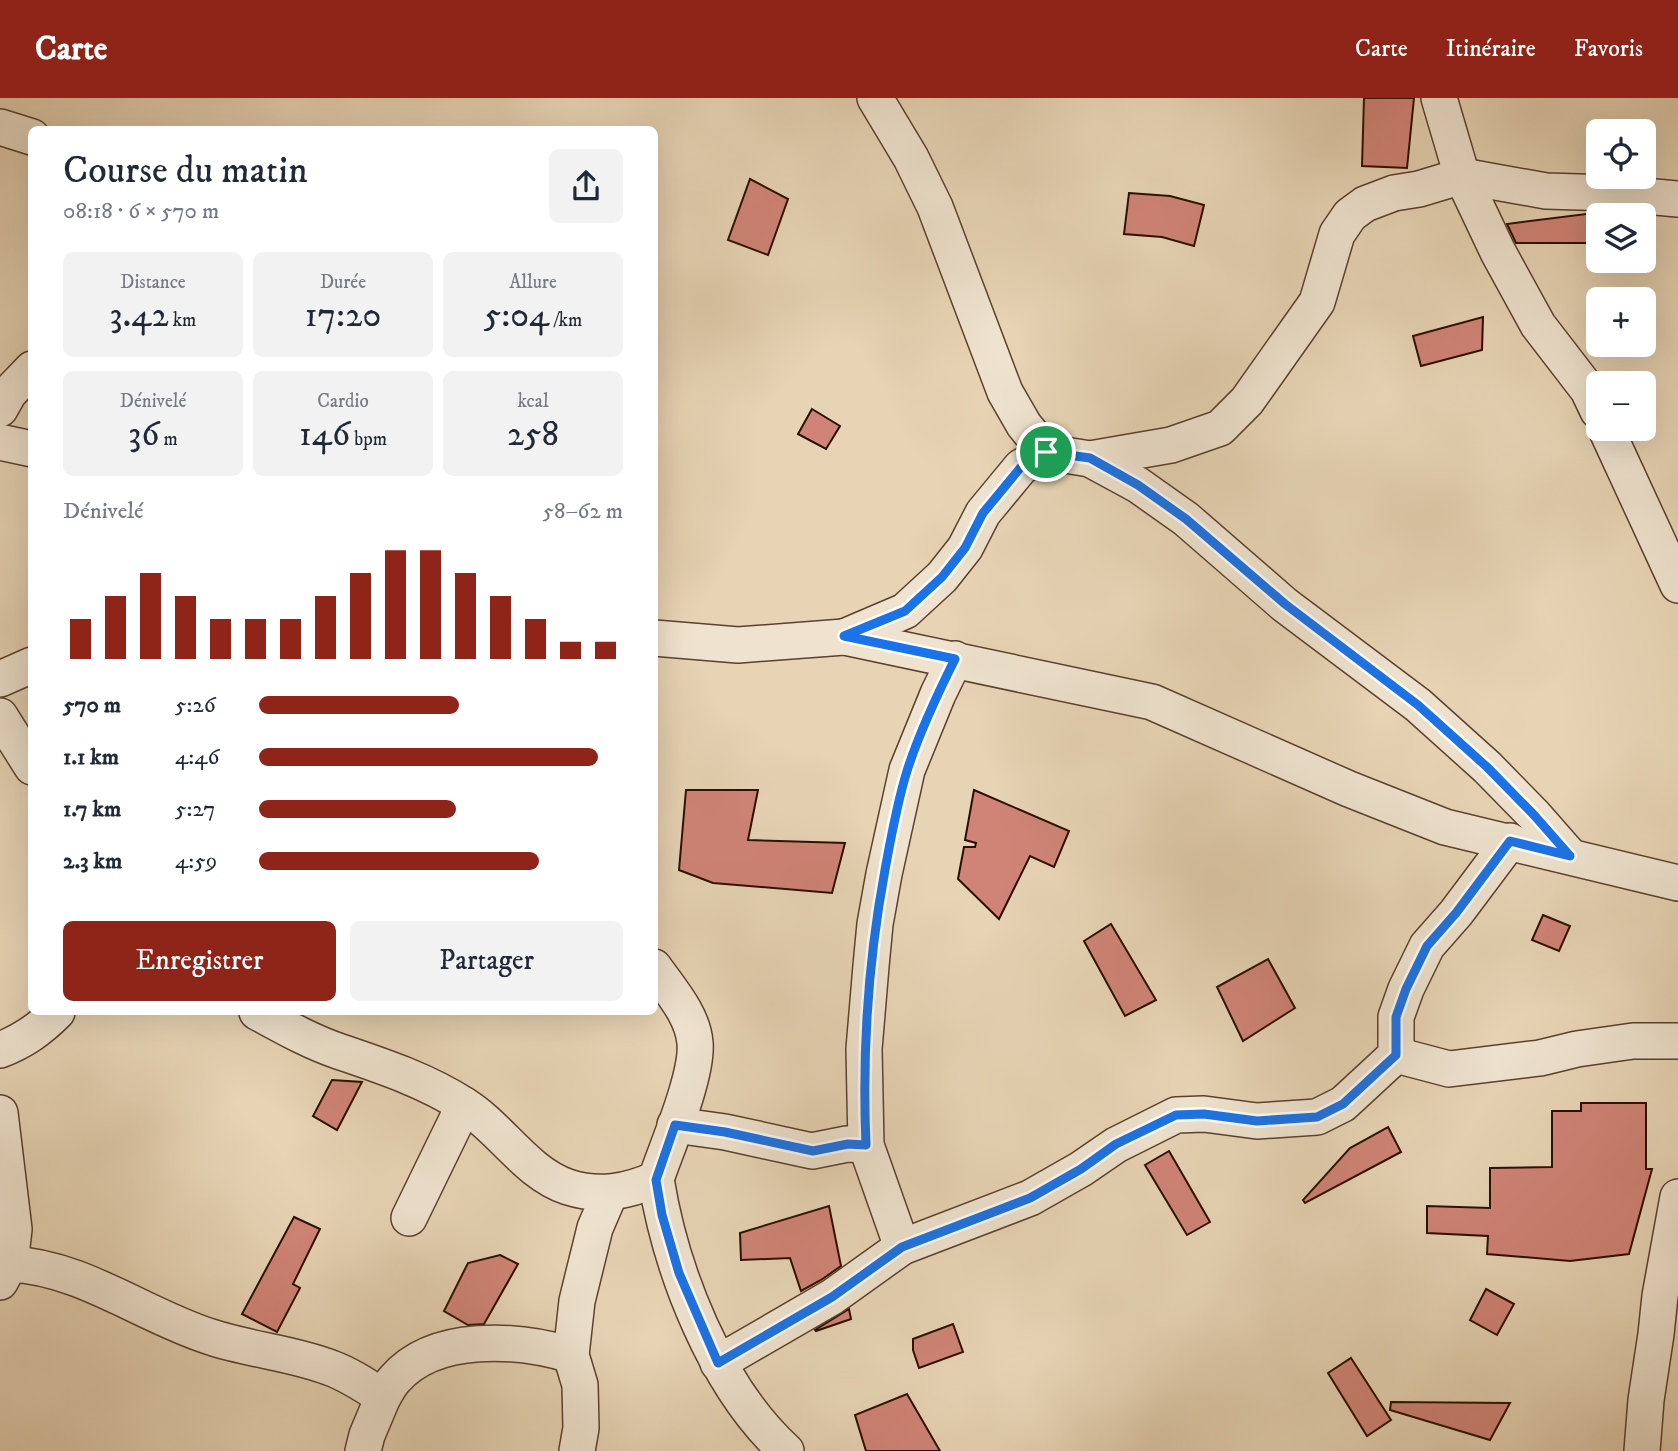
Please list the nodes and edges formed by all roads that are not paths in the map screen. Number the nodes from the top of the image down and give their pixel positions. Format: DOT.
graph roads {
  1 [pos="875,98"];
  2 [pos="1439,98"];
  3 [pos="0,127"];
  4 [pos="28,136"];
  5 [pos="1462,176"];
  6 [pos="1678,199"];
  7 [pos="28,373"];
  8 [pos="1586,387"];
  9 [pos="0,409"];
  10 [pos="1612,441"];
  11 [pos="0,442"];
  12 [pos="28,448"];
  13 [pos="1046,452"];
  14 [pos="1090,458"];
  15 [pos="1678,585"];
  16 [pos="844,636"];
  17 [pos="658,646"];
  18 [pos="955,659"];
  19 [pos="28,667"];
  20 [pos="0,679"];
  21 [pos="0,716"];
  22 [pos="28,761"];
  23 [pos="1510,841"];
  24 [pos="1570,856"];
  25 [pos="1678,883"];
  26 [pos="658,973"];
  27 [pos="54,1015"];
  28 [pos="263,1015"];
  29 [pos="1678,1041"];
  30 [pos="0,1050"];
  31 [pos="1396,1055"];
  32 [pos="464,1105"];
  33 [pos="0,1113"];
  34 [pos="675,1125"];
  35 [pos="866,1145"];
  36 [pos="656,1180"];
  37 [pos="610,1193"];
  38 [pos="1678,1197"];
  39 [pos="409,1218"];
  40 [pos="902,1247"];
  41 [pos="5,1273"];
  42 [pos="570,1355"];
  43 [pos="718,1363"];
  44 [pos="383,1397"];
  45 [pos="363,1451"];
  46 [pos="577,1451"];
  47 [pos="786,1451"];
  48 [pos="1642,1451"];
  1 -- 13 [label="street"];
  2 -- 5 [label="street"];
  3 -- 4 [label="street"];
  5 -- 6 [label="street"];
  5 -- 8 [label="street"];
  5 -- 14 [label="street"];
  7 -- 9 [label="street"];
  10 -- 15 [label="street"];
  11 -- 12 [label="street"];
  13 -- 14 [label="street"];
  13 -- 16 [label="street"];
  14 -- 24 [label="street"];
  16 -- 17 [label="street"];
  16 -- 18 [label="street"];
  18 -- 23 [label="street"];
  18 -- 35 [label="street"];
  19 -- 20 [label="street"];
  21 -- 22 [label="street"];
  23 -- 24 [label="street"];
  23 -- 31 [label="street"];
  24 -- 25 [label="street"];
  26 -- 34 [label="street"];
  27 -- 30 [label="street"];
  28 -- 32 [label="street"];
  29 -- 31 [label="street"];
  31 -- 40 [label="street"];
  32 -- 37 [label="street"];
  32 -- 39 [label="street"];
  33 -- 41 [label="street"];
  34 -- 35 [label="street"];
  34 -- 36 [label="street"];
  35 -- 40 [label="street"];
  36 -- 37 [label="street"];
  36 -- 43 [label="street"];
  37 -- 42 [label="street"];
  38 -- 48 [label="street"];
  40 -- 43 [label="street"];
  41 -- 44 [label="street"];
  42 -- 44 [label="street"];
  42 -- 46 [label="street"];
  43 -- 47 [label="street"];
  44 -- 45 [label="street"];
}
